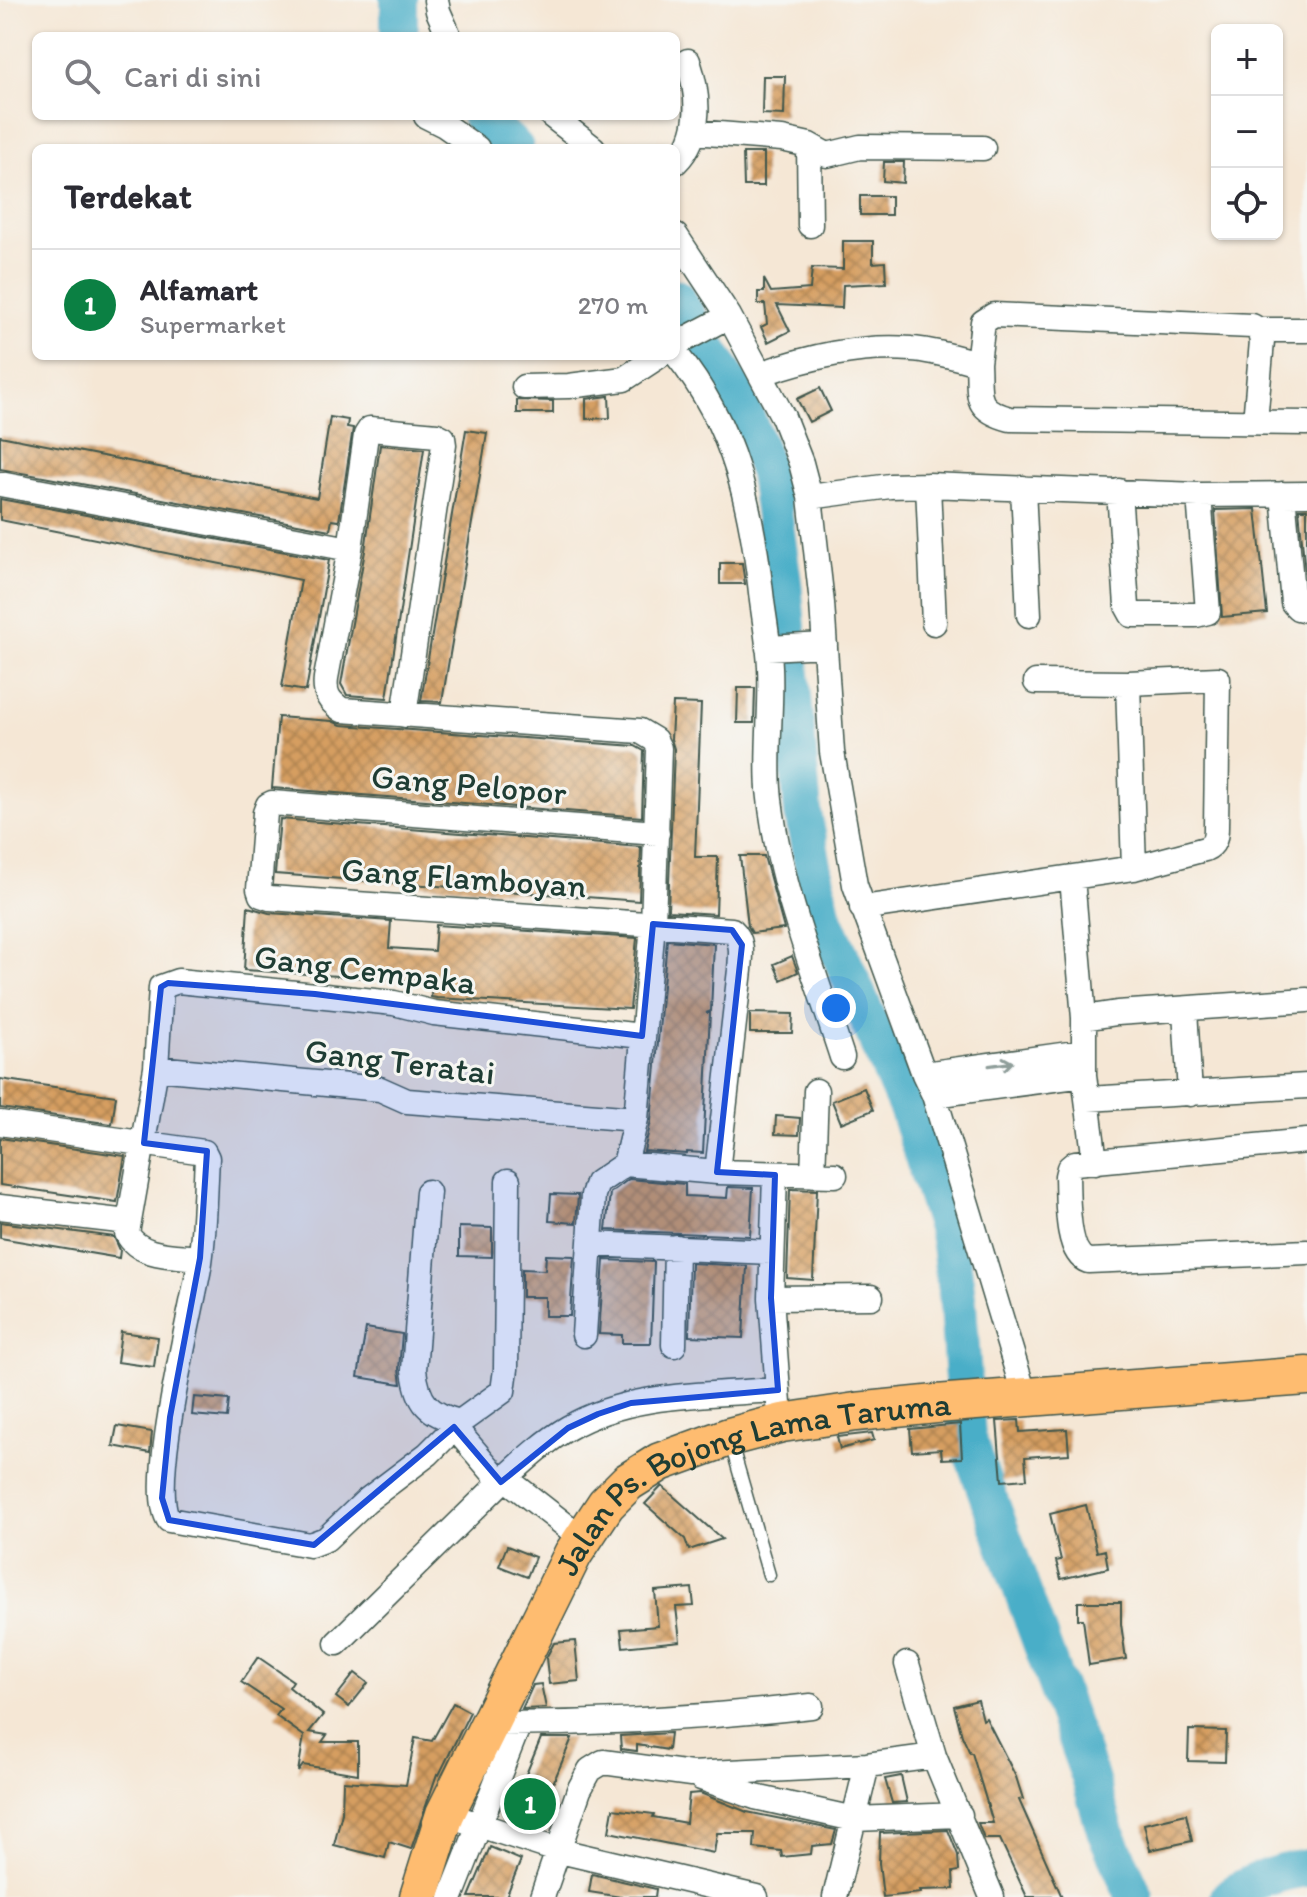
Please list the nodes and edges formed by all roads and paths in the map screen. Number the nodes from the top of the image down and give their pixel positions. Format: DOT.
graph roads {
  1 [pos="436,0"];
  2 [pos="447,32"];
  3 [pos="688,61"];
  4 [pos="444,120"];
  5 [pos="557,120"];
  6 [pos="694,132"];
  7 [pos="472,144"];
  8 [pos="588,144"];
  9 [pos="809,145"];
  10 [pos="983,148"];
  11 [pos="680,158"];
  12 [pos="810,225"];
  13 [pos="680,243"];
  14 [pos="722,320"];
  15 [pos="1259,330"];
  16 [pos="1307,330"];
  17 [pos="680,344"];
  18 [pos="680,351"];
  19 [pos="653,360"];
  20 [pos="978,363"];
  21 [pos="760,374"];
  22 [pos="524,387"];
  23 [pos="1255,422"];
  24 [pos="1307,423"];
  25 [pos="0,484"];
  26 [pos="928,485"];
  27 [pos="1023,488"];
  28 [pos="1119,491"];
  29 [pos="1295,494"];
  30 [pos="1199,495"];
  31 [pos="810,497"];
  32 [pos="350,549"];
  33 [pos="1307,610"];
  34 [pos="1029,615"];
  35 [pos="934,623"];
  36 [pos="816,645"];
  37 [pos="772,647"];
  38 [pos="1036,682"];
  39 [pos="1128,683"];
  40 [pos="404,715"];
  41 [pos="657,833"];
  42 [pos="1134,868"];
  43 [pos="1072,878"];
  44 [pos="270,898"];
  45 [pos="862,908"];
  46 [pos="653,924"];
  47 [pos="1307,1000"];
  48 [pos="1185,1010"];
  49 [pos="1084,1018"];
  50 [pos="642,1036"];
  51 [pos="842,1057"];
  52 [pos="1084,1064"];
  53 [pos="156,1068"];
  54 [pos="929,1085"];
  55 [pos="1307,1086"];
  56 [pos="816,1091"];
  57 [pos="1190,1094"];
  58 [pos="1088,1099"];
  59 [pos="636,1119"];
  60 [pos="0,1123"];
  61 [pos="1307,1141"];
  62 [pos="144,1143"];
  63 [pos="1095,1162"];
  64 [pos="625,1164"];
  65 [pos="717,1172"];
  66 [pos="775,1175"];
  67 [pos="508,1181"];
  68 [pos="428,1192"];
  69 [pos="0,1207"];
  70 [pos="128,1222"];
  71 [pos="590,1244"];
  72 [pos="676,1247"];
  73 [pos="771,1252"];
  74 [pos="1307,1252"];
  75 [pos="200,1258"];
  76 [pos="871,1297"];
  77 [pos="771,1298"];
  78 [pos="584,1335"];
  79 [pos="674,1345"];
  80 [pos="1307,1376"];
  81 [pos="1016,1398"];
  82 [pos="780,1406"];
  83 [pos="457,1424"];
  84 [pos="729,1437"];
  85 [pos="503,1480"];
  86 [pos="583,1539"];
  87 [pos="769,1575"];
  88 [pos="337,1643"];
  89 [pos="907,1664"];
  90 [pos="811,1706"];
  91 [pos="504,1724"];
  92 [pos="934,1756"];
  93 [pos="867,1765"];
  94 [pos="691,1774"];
  95 [pos="960,1815"];
  96 [pos="854,1819"];
  97 [pos="461,1820"];
  98 [pos="560,1851"];
  99 [pos="419,1897"];
  100 [pos="451,1897"];
  101 [pos="542,1897"];
  102 [pos="756,1897"];
  103 [pos="835,1897"];
  104 [pos="992,1897"];
  1 -- 2 [label="street"];
  3 -- 6 [label="street"];
  4 -- 7 [label="street"];
  5 -- 8 [label="street"];
  6 -- 9 [label="street"];
  6 -- 11 [label="street"];
  9 -- 10 [label="street"];
  9 -- 12 [label="street"];
  13 -- 14 [label="street"];
  14 -- 17 [label="street"];
  14 -- 21 [label="street"];
  15 -- 16 [label="street"];
  15 -- 20 [label="street"];
  15 -- 23 [label="street"];
  18 -- 37 [label="street"];
  19 -- 22 [label="street"];
  20 -- 21 [label="street"];
  20 -- 23 [label="street"];
  21 -- 31 [label="street"];
  23 -- 24 [label="street"];
  25 -- 32 [label="street"];
  26 -- 27 [label="street"];
  26 -- 31 [label="street"];
  26 -- 35 [label="street"];
  27 -- 28 [label="street"];
  27 -- 34 [label="street"];
  28 -- 30 [label="street"];
  28 -- 30 [label="street"];
  29 -- 30 [label="street"];
  29 -- 33 [label="street"];
  31 -- 36 [label="street"];
  32 -- 40 [label="street"];
  32 -- 40 [label="street"];
  36 -- 37 [label="street"];
  36 -- 45 [label="street"];
  37 -- 51 [label="street"];
  38 -- 39 [label="street"];
  39 -- 42 [label="street"];
  39 -- 42 [label="street"];
  40 -- 41 [label="street"];
  41 -- 44 [label="street, Gang Pelopor"];
  41 -- 46 [label="street"];
  42 -- 43 [label="street"];
  43 -- 45 [label="street"];
  43 -- 49 [label="street"];
  44 -- 46 [label="street, Gang Flamboyan"];
  45 -- 54 [label="street"];
  46 -- 50 [label="street"];
  46 -- 65 [label="street, Gang Flamboyan"];
  47 -- 48 [label="street"];
  48 -- 49 [label="street"];
  48 -- 57 [label="street"];
  49 -- 52 [label="street"];
  50 -- 53 [label="street, Gang Cempaka"];
  50 -- 59 [label="street"];
  52 -- 54 [label="street"];
  52 -- 58 [label="street"];
  53 -- 59 [label="street, Gang Teratai"];
  53 -- 62 [label="street"];
  54 -- 81 [label="street"];
  55 -- 57 [label="street"];
  56 -- 66 [label="street"];
  57 -- 58 [label="street"];
  58 -- 63 [label="street"];
  59 -- 64 [label="street"];
  60 -- 62 [label="street"];
  61 -- 63 [label="street"];
  62 -- 70 [label="street"];
  62 -- 75 [label="street"];
  63 -- 74 [label="street"];
  64 -- 65 [label="street"];
  64 -- 71 [label="street"];
  65 -- 66 [label="street"];
  66 -- 73 [label="street"];
  67 -- 83 [label="street"];
  68 -- 83 [label="street"];
  69 -- 70 [label="street"];
  70 -- 75 [label="street"];
  71 -- 72 [label="street"];
  71 -- 78 [label="street"];
  72 -- 73 [label="street"];
  72 -- 79 [label="street"];
  73 -- 77 [label="street"];
  75 -- 83 [label="street"];
  76 -- 77 [label="street"];
  77 -- 82 [label="street"];
  80 -- 81 [label="main road, Jalan Ps. Bojong Lama Taruma"];
  81 -- 82 [label="main road, Jalan Ps. Bojong Lama Taruma"];
  82 -- 84 [label="main road, Jalan Ps. Bojong Lama Taruma"];
  82 -- 85 [label="street"];
  83 -- 85 [label="street"];
  84 -- 86 [label="main road, Jalan Ps. Bojong Lama Taruma"];
  84 -- 87 [label="lane"];
  85 -- 86 [label="street"];
  85 -- 88 [label="street"];
  86 -- 91 [label="main road, Jalan Ps. Bojong Lama Taruma"];
  89 -- 92 [label="street"];
  90 -- 91 [label="street"];
  91 -- 97 [label="main road, Jalan Ps. Bojong Lama Taruma"];
  92 -- 93 [label="street"];
  92 -- 95 [label="street"];
  93 -- 94 [label="street"];
  93 -- 96 [label="street"];
  94 -- 96 [label="street"];
  94 -- 98 [label="street"];
  95 -- 96 [label="street"];
  95 -- 104 [label="street"];
  96 -- 103 [label="street"];
  97 -- 98 [label="street"];
  97 -- 99 [label="main road, Jalan Ps. Bojong Lama Taruma"];
  97 -- 100 [label="street"];
  98 -- 101 [label="street"];
  98 -- 102 [label="street"];
}
